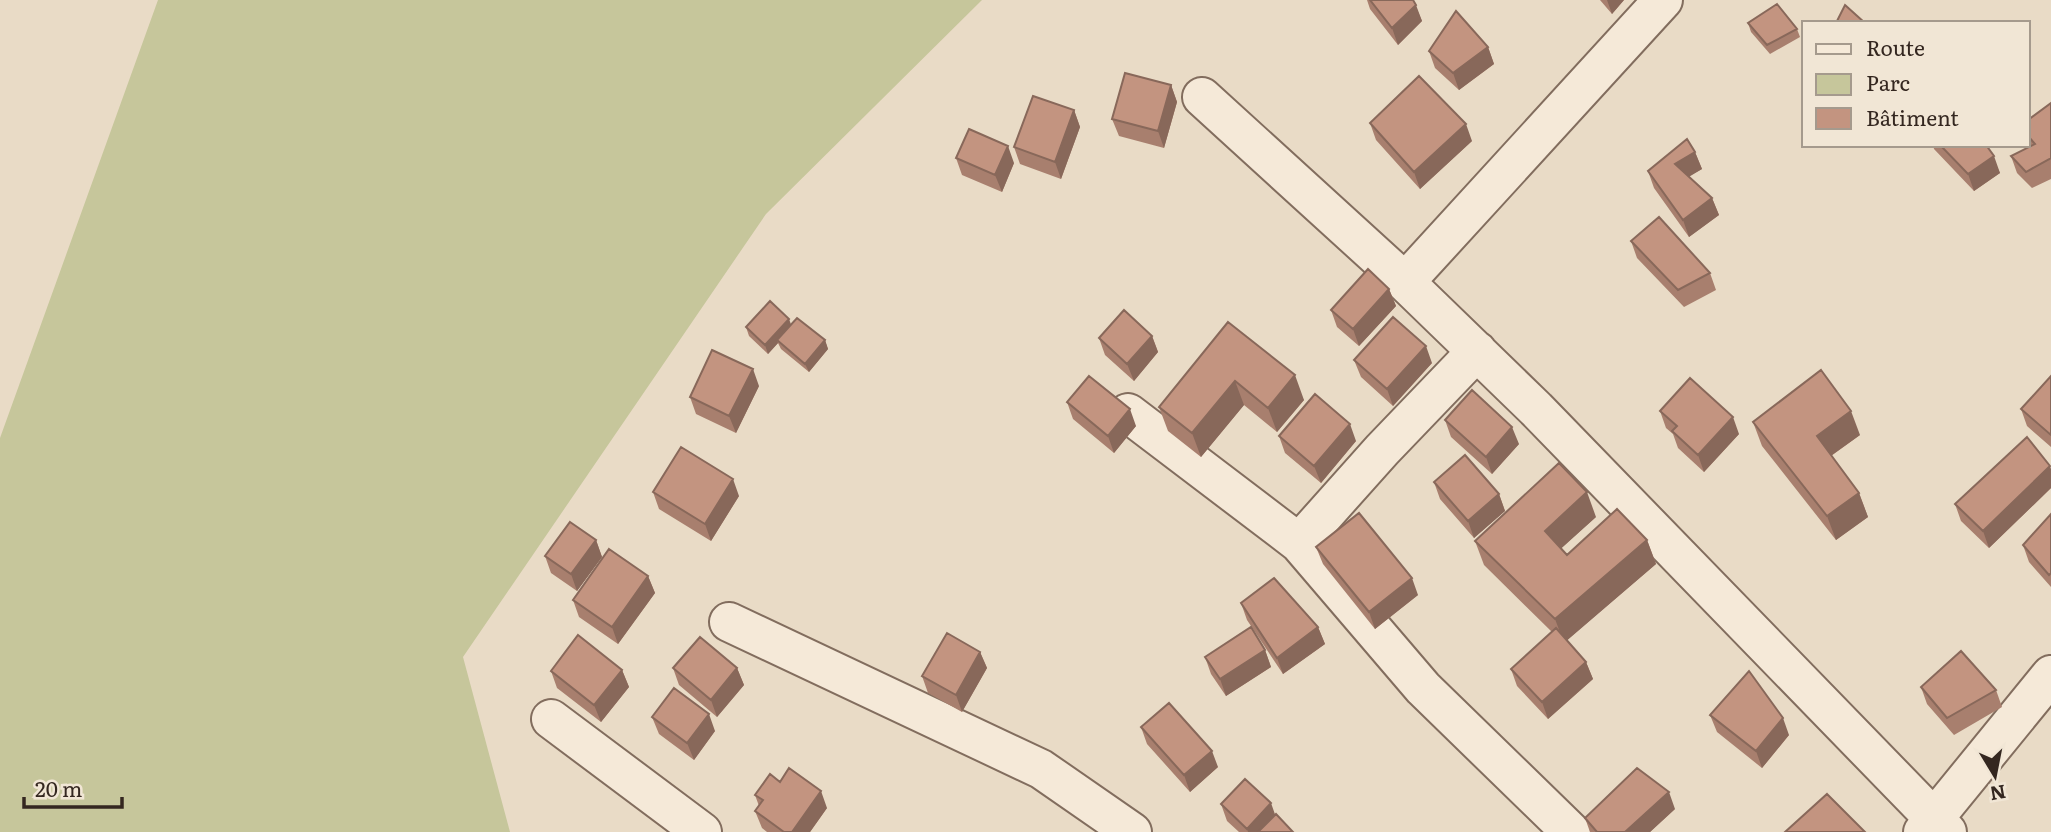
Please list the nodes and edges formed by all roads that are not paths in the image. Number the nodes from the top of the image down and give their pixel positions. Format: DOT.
graph roads {
  1 [pos="1662,0"];
  2 [pos="1202,97"];
  3 [pos="1405,282"];
  4 [pos="1477,351"];
  5 [pos="1128,413"];
  6 [pos="1300,543"];
  7 [pos="729,622"];
  8 [pos="2051,675"];
  9 [pos="551,719"];
  10 [pos="1935,827"];
  11 [pos="702,832"];
  12 [pos="1132,832"];
  13 [pos="1571,832"];
  1 -- 3 [label="street"];
  2 -- 3 [label="street"];
  3 -- 4 [label="street"];
  4 -- 6 [label="street"];
  4 -- 10 [label="street"];
  5 -- 6 [label="street"];
  6 -- 13 [label="street"];
  7 -- 12 [label="street"];
  8 -- 10 [label="street"];
  9 -- 11 [label="street"];
}
